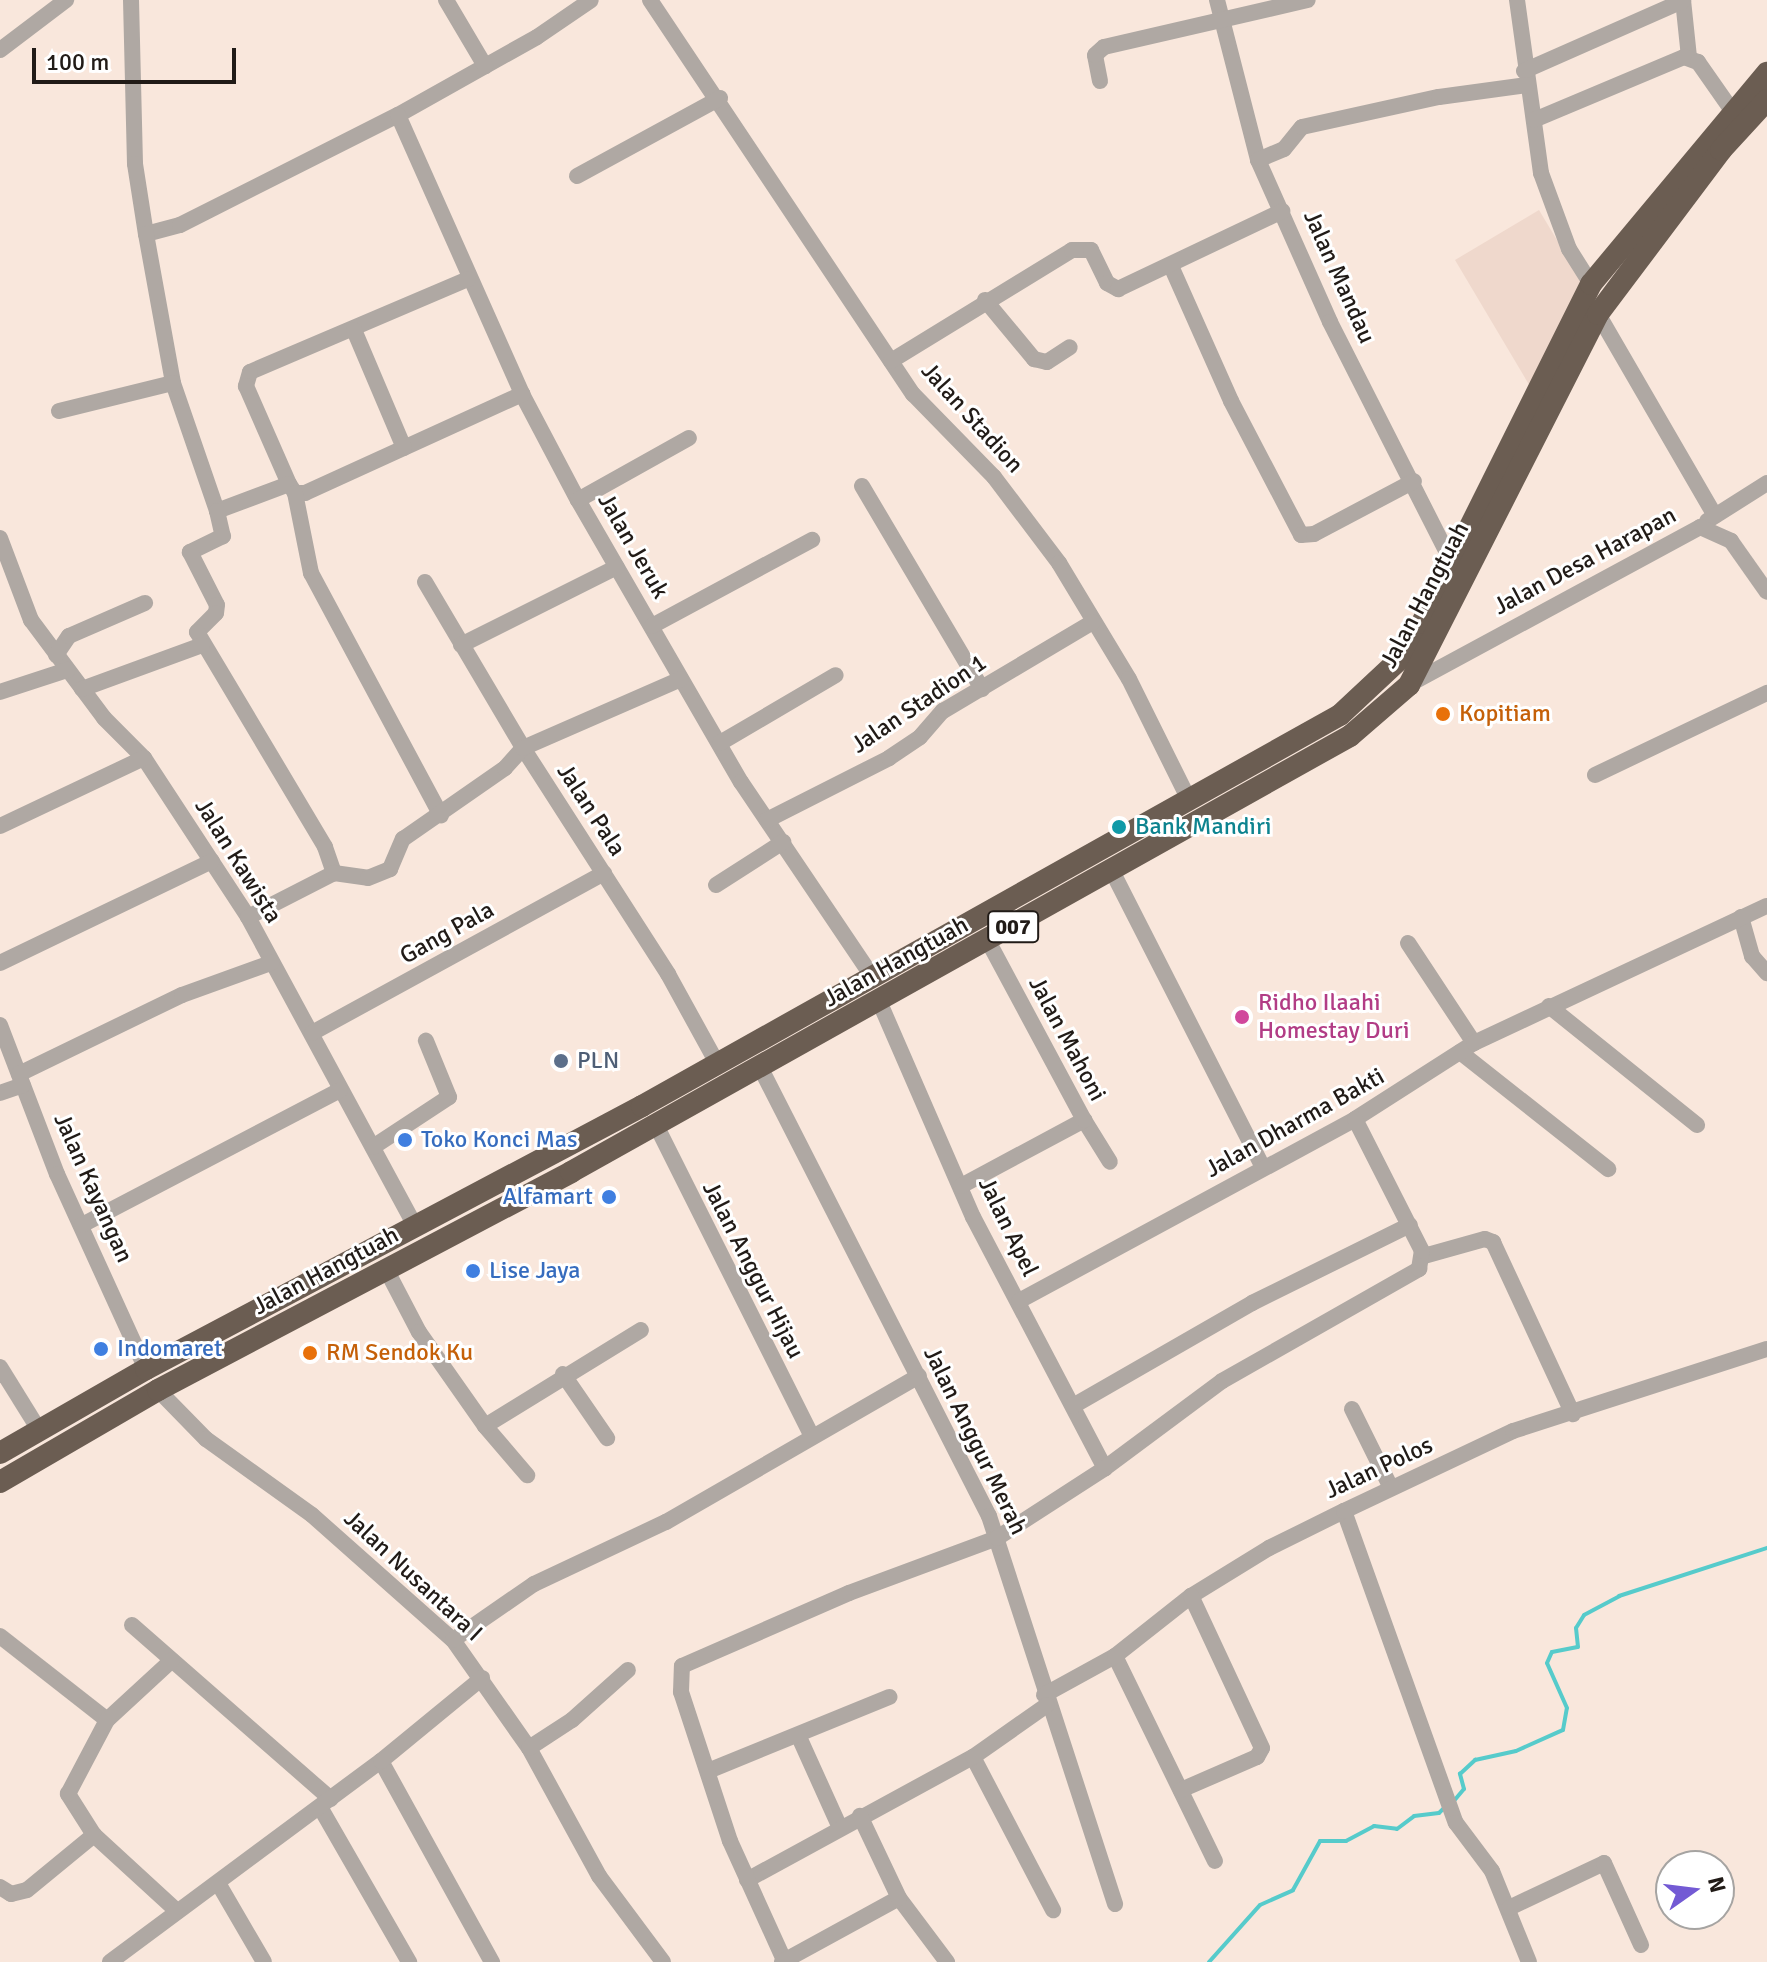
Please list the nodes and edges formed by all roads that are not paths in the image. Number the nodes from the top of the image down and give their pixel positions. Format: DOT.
graph roads {
  1 [pos="66,0"];
  2 [pos="131,0"];
  3 [pos="446,0"];
  4 [pos="591,0"];
  5 [pos="650,0"];
  6 [pos="1217,0"];
  7 [pos="1308,0"];
  8 [pos="1517,0"];
  9 [pos="1683,1"];
  10 [pos="41,6"];
  11 [pos="1221,18"];
  12 [pos="0,50"];
  13 [pos="1689,57"];
  14 [pos="485,66"];
  15 [pos="1767,73"];
  16 [pos="1526,78"];
  17 [pos="1100,81"];
  18 [pos="720,98"];
  19 [pos="1767,100"];
  20 [pos="1733,112"];
  21 [pos="398,115"];
  22 [pos="1534,120"];
  23 [pos="1258,160"];
  24 [pos="577,176"];
  25 [pos="1282,211"];
  26 [pos="146,234"];
  27 [pos="1171,266"];
  28 [pos="468,279"];
  29 [pos="1591,284"];
  30 [pos="985,300"];
  31 [pos="1598,314"];
  32 [pos="354,330"];
  33 [pos="1070,347"];
  34 [pos="891,361"];
  35 [pos="173,383"];
  36 [pos="522,394"];
  37 [pos="59,411"];
  38 [pos="689,438"];
  39 [pos="404,448"];
  40 [pos="1414,481"];
  41 [pos="1767,483"];
  42 [pos="862,486"];
  43 [pos="292,489"];
  44 [pos="578,500"];
  45 [pos="217,511"];
  46 [pos="1715,516"];
  47 [pos="1700,527"];
  48 [pos="0,538"];
  49 [pos="812,540"];
  50 [pos="1451,561"];
  51 [pos="617,567"];
  52 [pos="425,582"];
  53 [pos="1767,592"];
  54 [pos="145,603"];
  55 [pos="1093,622"];
  56 [pos="652,626"];
  57 [pos="202,645"];
  58 [pos="461,645"];
  59 [pos="56,655"];
  60 [pos="67,670"];
  61 [pos="836,675"];
  62 [pos="681,679"];
  63 [pos="1409,685"];
  64 [pos="82,689"];
  65 [pos="982,689"];
  66 [pos="0,692"];
  67 [pos="1767,693"];
  68 [pos="720,743"];
  69 [pos="523,748"];
  70 [pos="144,758"];
  71 [pos="1595,775"];
  72 [pos="1188,798"];
  73 [pos="441,815"];
  74 [pos="767,820"];
  75 [pos="0,826"];
  76 [pos="783,842"];
  77 [pos="212,861"];
  78 [pos="334,873"];
  79 [pos="604,873"];
  80 [pos="1113,873"];
  81 [pos="716,885"];
  82 [pos="1767,906"];
  83 [pos="248,917"];
  84 [pos="1741,917"];
  85 [pos="988,941"];
  86 [pos="1408,943"];
  87 [pos="0,963"];
  88 [pos="271,963"];
  89 [pos="1767,973"];
  90 [pos="872,976"];
  91 [pos="879,1001"];
  92 [pos="1549,1006"];
  93 [pos="0,1025"];
  94 [pos="312,1033"];
  95 [pos="426,1041"];
  96 [pos="1467,1047"];
  97 [pos="717,1063"];
  98 [pos="759,1065"];
  99 [pos="21,1080"];
  100 [pos="340,1090"];
  101 [pos="0,1093"];
  102 [pos="1355,1119"];
  103 [pos="1084,1120"];
  104 [pos="655,1123"];
  105 [pos="1697,1125"];
  106 [pos="373,1147"];
  107 [pos="1110,1162"];
  108 [pos="1263,1167"];
  109 [pos="1608,1169"];
  110 [pos="961,1186"];
  111 [pos="82,1225"];
  112 [pos="1410,1225"];
  113 [pos="415,1226"];
  114 [pos="1424,1256"];
  115 [pos="386,1269"];
  116 [pos="311,1282"];
  117 [pos="1019,1301"];
  118 [pos="319,1304"];
  119 [pos="641,1330"];
  120 [pos="1767,1349"];
  121 [pos="0,1367"];
  122 [pos="146,1369"];
  123 [pos="563,1374"];
  124 [pos="919,1376"];
  125 [pos="158,1390"];
  126 [pos="1073,1406"];
  127 [pos="1352,1409"];
  128 [pos="1573,1414"];
  129 [pos="485,1426"];
  130 [pos="39,1430"];
  131 [pos="812,1437"];
  132 [pos="607,1438"];
  133 [pos="0,1453"];
  134 [pos="1105,1468"];
  135 [pos="527,1475"];
  136 [pos="0,1482"];
  137 [pos="1391,1488"];
  138 [pos="1344,1511"];
  139 [pos="997,1538"];
  140 [pos="1191,1596"];
  141 [pos="132,1625"];
  142 [pos="0,1636"];
  143 [pos="453,1640"];
  144 [pos="1115,1656"];
  145 [pos="172,1660"];
  146 [pos="628,1670"];
  147 [pos="482,1678"];
  148 [pos="889,1697"];
  149 [pos="1045,1700"];
  150 [pos="107,1720"];
  151 [pos="799,1737"];
  152 [pos="529,1748"];
  153 [pos="973,1757"];
  154 [pos="381,1761"];
  155 [pos="708,1771"];
  156 [pos="1181,1790"];
  157 [pos="326,1803"];
  158 [pos="860,1816"];
  159 [pos="840,1828"];
  160 [pos="94,1835"];
  161 [pos="1215,1861"];
  162 [pos="747,1880"];
  163 [pos="218,1883"];
  164 [pos="0,1887"];
  165 [pos="899,1898"];
  166 [pos="1115,1904"];
  167 [pos="1509,1908"];
  168 [pos="1053,1910"];
  169 [pos="177,1911"];
  170 [pos="1641,1945"];
  171 [pos="783,1961"];
  172 [pos="110,1962"];
  173 [pos="264,1962"];
  174 [pos="409,1962"];
  175 [pos="492,1962"];
  176 [pos="663,1962"];
  177 [pos="947,1962"];
  178 [pos="1529,1962"];
  1 -- 10 [label="street"];
  2 -- 26 [label="street"];
  3 -- 14 [label="street"];
  4 -- 14 [label="street"];
  5 -- 18 [label="street, Jalan Stadion"];
  6 -- 11 [label="street, Jalan Mandau"];
  7 -- 11 [label="street"];
  8 -- 16 [label="street"];
  9 -- 13 [label="street"];
  9 -- 16 [label="street"];
  10 -- 12 [label="street"];
  11 -- 17 [label="street"];
  11 -- 23 [label="street, Jalan Mandau"];
  13 -- 20 [label="street"];
  13 -- 22 [label="street"];
  14 -- 21 [label="street"];
  15 -- 20 [label="highway, Jalan Hangtuah / 007"];
  16 -- 22 [label="street"];
  16 -- 23 [label="street"];
  18 -- 24 [label="street"];
  18 -- 34 [label="street, Jalan Stadion"];
  19 -- 31 [label="highway, Jalan Hangtuah / 007"];
  20 -- 29 [label="highway, Jalan Hangtuah / 007"];
  21 -- 26 [label="street"];
  21 -- 28 [label="street, Jalan Jeruk"];
  22 -- 29 [label="street"];
  23 -- 25 [label="street, Jalan Mandau"];
  25 -- 27 [label="street"];
  25 -- 40 [label="street, Jalan Mandau"];
  26 -- 35 [label="street"];
  27 -- 30 [label="street"];
  27 -- 40 [label="street"];
  28 -- 32 [label="street"];
  28 -- 36 [label="street, Jalan Jeruk"];
  29 -- 50 [label="highway, Jalan Hangtuah / 007"];
  30 -- 33 [label="street"];
  30 -- 34 [label="street"];
  31 -- 46 [label="street"];
  31 -- 63 [label="highway, Jalan Hangtuah / 007"];
  32 -- 39 [label="street"];
  32 -- 43 [label="street"];
  34 -- 55 [label="street, Jalan Stadion"];
  35 -- 37 [label="street"];
  35 -- 45 [label="street"];
  36 -- 39 [label="street"];
  36 -- 44 [label="street, Jalan Jeruk"];
  38 -- 44 [label="street"];
  39 -- 43 [label="street"];
  40 -- 50 [label="street, Jalan Mandau"];
  41 -- 46 [label="street"];
  42 -- 65 [label="street"];
  43 -- 45 [label="street"];
  43 -- 73 [label="street"];
  44 -- 51 [label="street, Jalan Jeruk"];
  45 -- 57 [label="street"];
  46 -- 47 [label="street"];
  47 -- 53 [label="street, Jalan Desa Harapan"];
  47 -- 63 [label="street, Jalan Desa Harapan"];
  48 -- 59 [label="street, Jalan Kawista"];
  49 -- 56 [label="street"];
  50 -- 72 [label="highway, Jalan Hangtuah / 007"];
  51 -- 56 [label="street, Jalan Jeruk"];
  51 -- 58 [label="street"];
  52 -- 58 [label="street, Jalan Pala"];
  54 -- 59 [label="street"];
  55 -- 65 [label="street, Jalan Stadion 1"];
  55 -- 72 [label="street, Jalan Stadion"];
  56 -- 62 [label="street, Jalan Jeruk"];
  57 -- 64 [label="street"];
  57 -- 78 [label="street"];
  58 -- 69 [label="street, Jalan Pala"];
  59 -- 60 [label="street, Jalan Kawista"];
  60 -- 64 [label="street, Jalan Kawista"];
  60 -- 66 [label="street"];
  61 -- 68 [label="street"];
  62 -- 68 [label="street, Jalan Jeruk"];
  62 -- 69 [label="street"];
  63 -- 80 [label="highway, Jalan Hangtuah / 007"];
  64 -- 70 [label="street, Jalan Kawista"];
  65 -- 74 [label="street, Jalan Stadion 1"];
  67 -- 71 [label="street"];
  68 -- 74 [label="street, Jalan Jeruk"];
  69 -- 73 [label="street"];
  69 -- 79 [label="street, Jalan Pala"];
  70 -- 75 [label="street"];
  70 -- 77 [label="street, Jalan Kawista"];
  72 -- 90 [label="highway, Jalan Hangtuah / 007"];
  73 -- 78 [label="street"];
  74 -- 76 [label="street, Jalan Jeruk"];
  76 -- 81 [label="street"];
  76 -- 90 [label="street, Jalan Jeruk"];
  77 -- 83 [label="street, Jalan Kawista"];
  77 -- 87 [label="street"];
  78 -- 83 [label="street"];
  79 -- 94 [label="street, Gang Pala"];
  79 -- 97 [label="street, Jalan Pala"];
  80 -- 85 [label="highway, Jalan Hangtuah / 007"];
  80 -- 108 [label="street"];
  82 -- 84 [label="street, Jalan Dharma Bakti"];
  83 -- 88 [label="street, Jalan Kawista"];
  84 -- 89 [label="street"];
  84 -- 92 [label="street, Jalan Dharma Bakti"];
  85 -- 91 [label="highway, Jalan Hangtuah / 007"];
  85 -- 103 [label="street, Jalan Mahoni"];
  86 -- 96 [label="street"];
  88 -- 94 [label="street, Jalan Kawista"];
  88 -- 99 [label="street"];
  90 -- 97 [label="highway, Jalan Hangtuah / 007"];
  91 -- 98 [label="highway, Jalan Hangtuah / 007"];
  91 -- 110 [label="street, Jalan Apel"];
  92 -- 96 [label="street, Jalan Dharma Bakti"];
  92 -- 105 [label="street"];
  93 -- 99 [label="street, Jalan Kayangan"];
  94 -- 100 [label="street, Jalan Kawista"];
  95 -- 106 [label="street"];
  96 -- 102 [label="street, Jalan Dharma Bakti"];
  96 -- 109 [label="street"];
  97 -- 113 [label="highway, Jalan Hangtuah / 007"];
  98 -- 104 [label="highway, Jalan Hangtuah / 007"];
  98 -- 124 [label="street, Jalan Anggur Merah"];
  99 -- 101 [label="street"];
  99 -- 111 [label="street, Jalan Kayangan"];
  100 -- 106 [label="street, Jalan Kawista"];
  100 -- 111 [label="street"];
  102 -- 108 [label="street, Jalan Dharma Bakti"];
  102 -- 112 [label="street"];
  103 -- 107 [label="street"];
  103 -- 110 [label="street, Jalan Mahoni"];
  104 -- 115 [label="highway, Jalan Hangtuah / 007"];
  104 -- 131 [label="street, Jalan Anggur Hijau"];
  106 -- 113 [label="street, Jalan Kawista"];
  108 -- 117 [label="street, Jalan Dharma Bakti"];
  110 -- 117 [label="street, Jalan Apel"];
  111 -- 122 [label="street, Jalan Kayangan"];
  112 -- 114 [label="street"];
  112 -- 126 [label="street"];
  113 -- 116 [label="highway, Jalan Hangtuah / 007"];
  114 -- 128 [label="street"];
  114 -- 134 [label="street"];
  115 -- 118 [label="highway, Jalan Hangtuah / 007"];
  115 -- 129 [label="street"];
  116 -- 118 [label="highway"];
  116 -- 122 [label="highway, Jalan Hangtuah / 007"];
  117 -- 126 [label="street, Jalan Apel"];
  118 -- 125 [label="highway, Jalan Hangtuah / 007"];
  119 -- 123 [label="street"];
  120 -- 128 [label="street, Jalan Polos"];
  121 -- 130 [label="street"];
  122 -- 130 [label="highway, Jalan Hangtuah / 007"];
  123 -- 129 [label="street"];
  123 -- 132 [label="street"];
  124 -- 131 [label="street"];
  124 -- 139 [label="street, Jalan Anggur Merah"];
  125 -- 136 [label="highway, Jalan Hangtuah / 007"];
  125 -- 143 [label="street, Jalan Nusantara I"];
  126 -- 134 [label="street, Jalan Apel"];
  127 -- 137 [label="street"];
  128 -- 137 [label="street, Jalan Polos"];
  129 -- 135 [label="street"];
  130 -- 133 [label="highway, Jalan Hangtuah / 007"];
  131 -- 143 [label="street"];
  134 -- 139 [label="street"];
  137 -- 138 [label="street, Jalan Polos"];
  138 -- 140 [label="street, Jalan Polos"];
  138 -- 167 [label="street"];
  139 -- 149 [label="street, Jalan Anggur Merah"];
  139 -- 155 [label="street"];
  140 -- 144 [label="street, Jalan Polos"];
  140 -- 156 [label="street"];
  141 -- 145 [label="street"];
  142 -- 150 [label="street"];
  143 -- 147 [label="street, Jalan Nusantara I"];
  144 -- 149 [label="street, Jalan Polos"];
  144 -- 156 [label="street"];
  145 -- 150 [label="street"];
  145 -- 157 [label="street"];
  146 -- 152 [label="street"];
  147 -- 152 [label="street, Jalan Nusantara I"];
  147 -- 154 [label="street"];
  148 -- 151 [label="street"];
  149 -- 153 [label="street, Jalan Polos"];
  149 -- 166 [label="street, Jalan Anggur Merah"];
  150 -- 160 [label="street"];
  151 -- 155 [label="street"];
  151 -- 159 [label="street"];
  152 -- 176 [label="street, Jalan Nusantara I"];
  153 -- 158 [label="street, Jalan Polos"];
  153 -- 168 [label="street"];
  154 -- 157 [label="street"];
  154 -- 175 [label="street"];
  155 -- 162 [label="street"];
  156 -- 161 [label="street"];
  157 -- 163 [label="street"];
  157 -- 174 [label="street"];
  158 -- 159 [label="street, Jalan Polos"];
  158 -- 165 [label="street"];
  159 -- 162 [label="street, Jalan Polos"];
  160 -- 164 [label="street"];
  160 -- 169 [label="street"];
  162 -- 171 [label="street"];
  163 -- 169 [label="street"];
  163 -- 173 [label="street"];
  165 -- 171 [label="street"];
  165 -- 177 [label="street"];
  167 -- 170 [label="street"];
  167 -- 178 [label="street"];
  169 -- 172 [label="street"];
}
